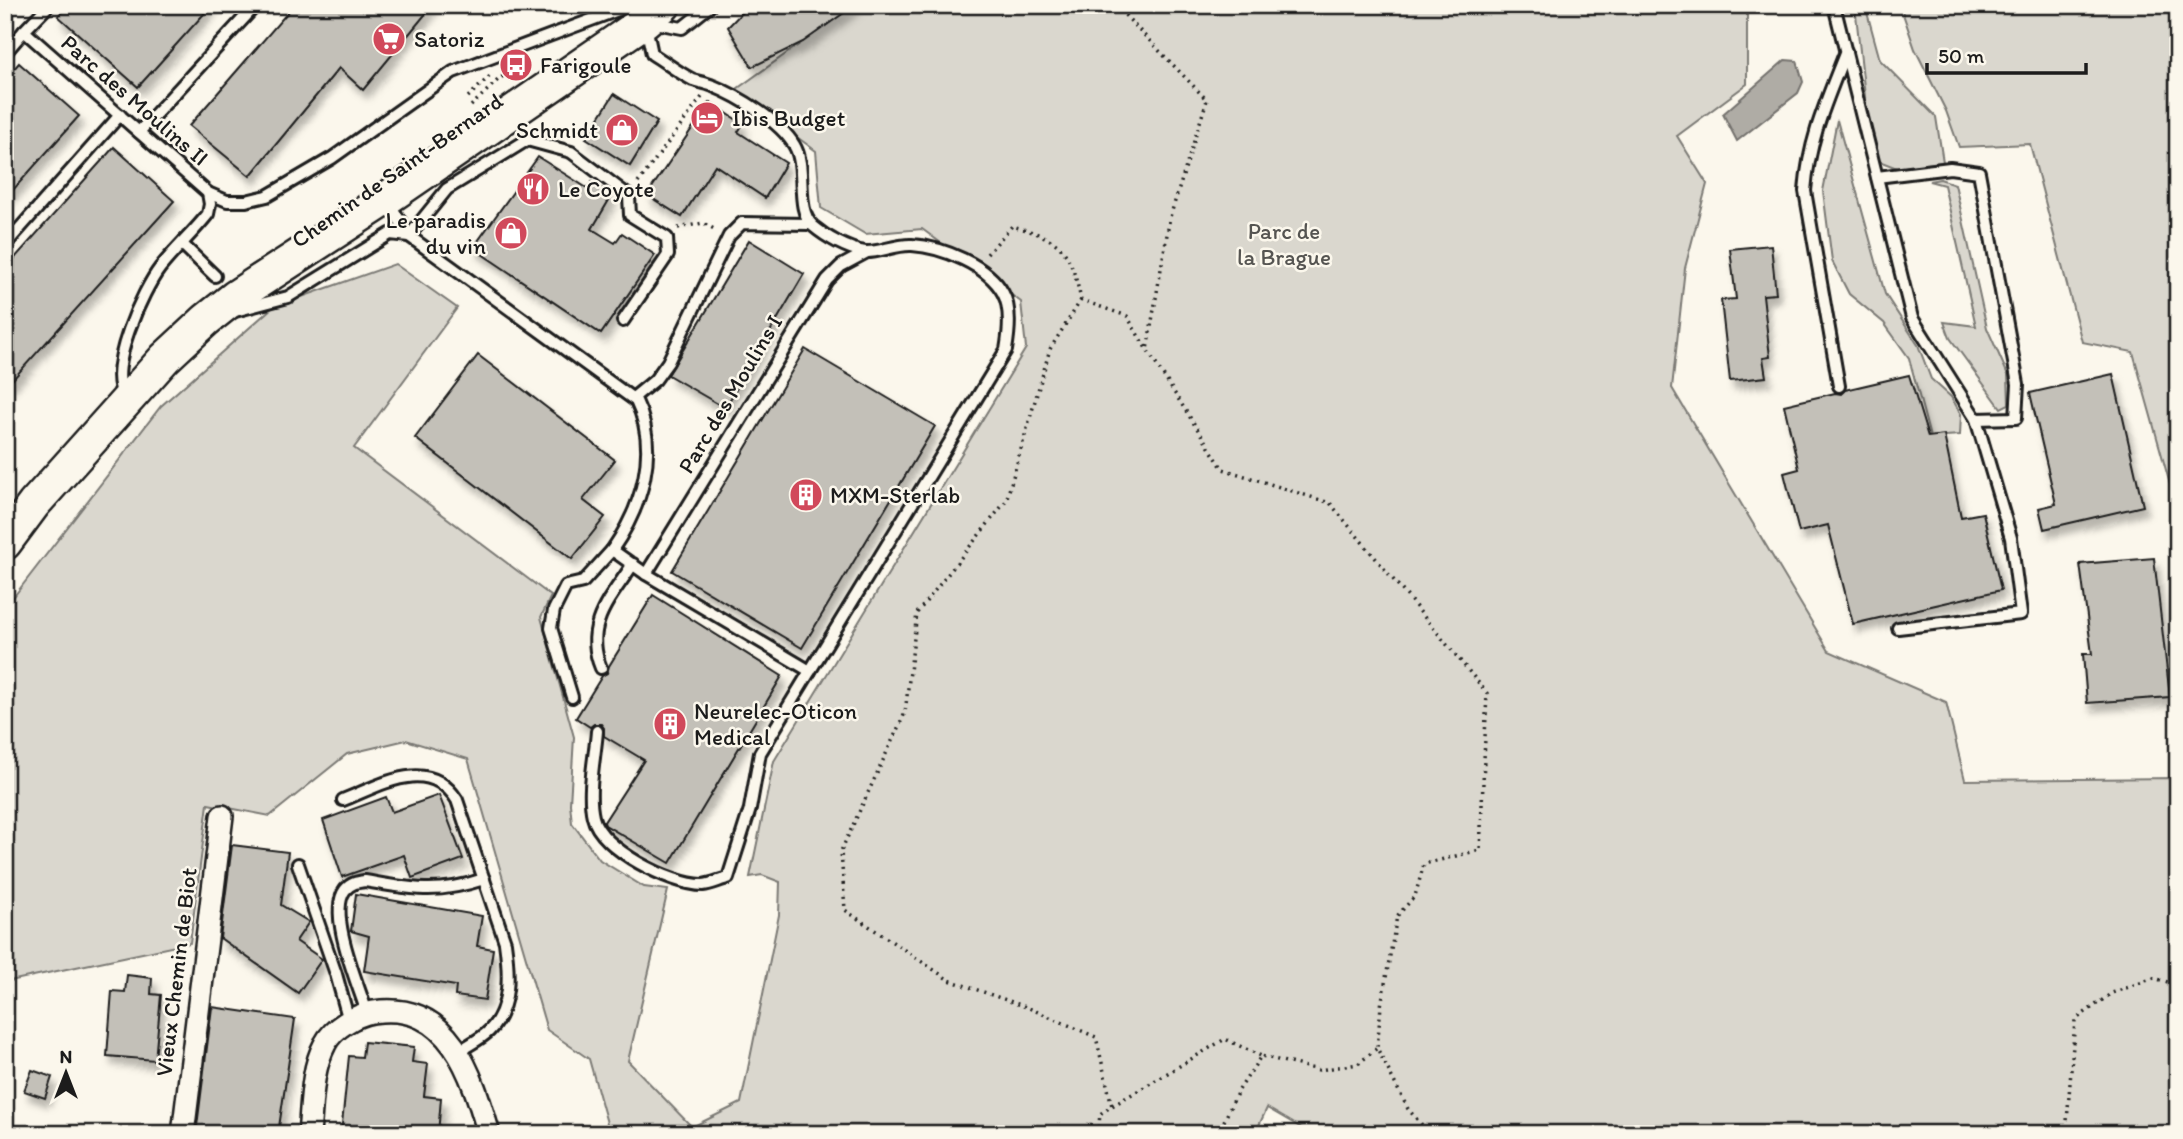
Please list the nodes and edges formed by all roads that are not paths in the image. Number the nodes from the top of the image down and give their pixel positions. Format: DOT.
graph roads {
  1 [pos="49,5"];
  2 [pos="257,5"];
  3 [pos="712,5"];
  4 [pos="1835,5"];
  5 [pos="644,9"];
  6 [pos="24,31"];
  7 [pos="1846,51"];
  8 [pos="5,53"];
  9 [pos="120,115"];
  10 [pos="139,132"];
  11 [pos="393,168"];
  12 [pos="1877,177"];
  13 [pos="208,192"];
  14 [pos="386,199"];
  15 [pos="810,224"];
  16 [pos="409,236"];
  17 [pos="183,244"];
  18 [pos="5,245"];
  19 [pos="867,252"];
  20 [pos="225,286"];
  21 [pos="206,320"];
  22 [pos="622,321"];
  23 [pos="1839,386"];
  24 [pos="633,398"];
  25 [pos="128,400"];
  26 [pos="1976,419"];
  27 [pos="5,543"];
  28 [pos="612,550"];
  29 [pos="633,564"];
  30 [pos="646,574"];
  31 [pos="1898,628"];
  32 [pos="601,668"];
  33 [pos="810,671"];
  34 [pos="572,697"];
  35 [pos="597,731"];
  36 [pos="343,800"];
  37 [pos="222,816"];
  38 [pos="298,864"];
  39 [pos="484,879"];
  40 [pos="358,1017"];
  41 [pos="458,1052"];
  42 [pos="183,1134"];
  43 [pos="309,1134"];
  44 [pos="489,1134"];
  1 -- 6 [label="lane"];
  2 -- 10 [label="lane"];
  3 -- 5 [label="lane"];
  4 -- 7 [label="lane"];
  5 -- 11 [label="main road, Chemin de Saint-Bernard"];
  5 -- 13 [label="lane, Parc des Moulins II"];
  5 -- 14 [label="main road, Chemin de Saint-Bernard"];
  5 -- 15 [label="lane"];
  6 -- 8 [label="lane"];
  6 -- 9 [label="lane, Parc des Moulins II"];
  7 -- 12 [label="lane"];
  7 -- 23 [label="lane"];
  9 -- 10 [label="lane, Parc des Moulins II"];
  9 -- 18 [label="lane"];
  10 -- 13 [label="lane, Parc des Moulins II"];
  11 -- 14 [label="main road"];
  11 -- 20 [label="main road, Chemin de Saint-Bernard"];
  12 -- 26 [label="lane"];
  12 -- 26 [label="lane"];
  13 -- 17 [label="lane, Parc des Moulins II"];
  14 -- 16 [label="lane"];
  14 -- 20 [label="main road, Chemin de Saint-Bernard"];
  15 -- 19 [label="lane"];
  15 -- 24 [label="lane"];
  16 -- 21 [label="lane"];
  16 -- 22 [label="lane"];
  16 -- 24 [label="lane"];
  17 -- 20 [label="lane"];
  17 -- 25 [label="lane, Parc des Moulins II"];
  19 -- 30 [label="lane, Parc des Moulins I"];
  19 -- 33 [label="lane"];
  20 -- 21 [label="main road, Chemin de Saint-Bernard"];
  21 -- 25 [label="main road, Chemin de Saint-Bernard"];
  24 -- 28 [label="lane, Parc des Moulins I"];
  25 -- 27 [label="main road, Chemin de Saint-Bernard"];
  26 -- 31 [label="lane"];
  28 -- 29 [label="lane"];
  28 -- 34 [label="lane, Parc des Moulins I"];
  29 -- 30 [label="lane"];
  29 -- 32 [label="lane"];
  30 -- 33 [label="lane"];
  33 -- 35 [label="lane"];
  36 -- 39 [label="lane"];
  37 -- 42 [label="street, Vieux Chemin de Biot"];
  38 -- 40 [label="lane"];
  39 -- 40 [label="lane"];
  39 -- 41 [label="lane"];
  40 -- 41 [label="street"];
  40 -- 43 [label="street"];
  41 -- 44 [label="street"];
}
